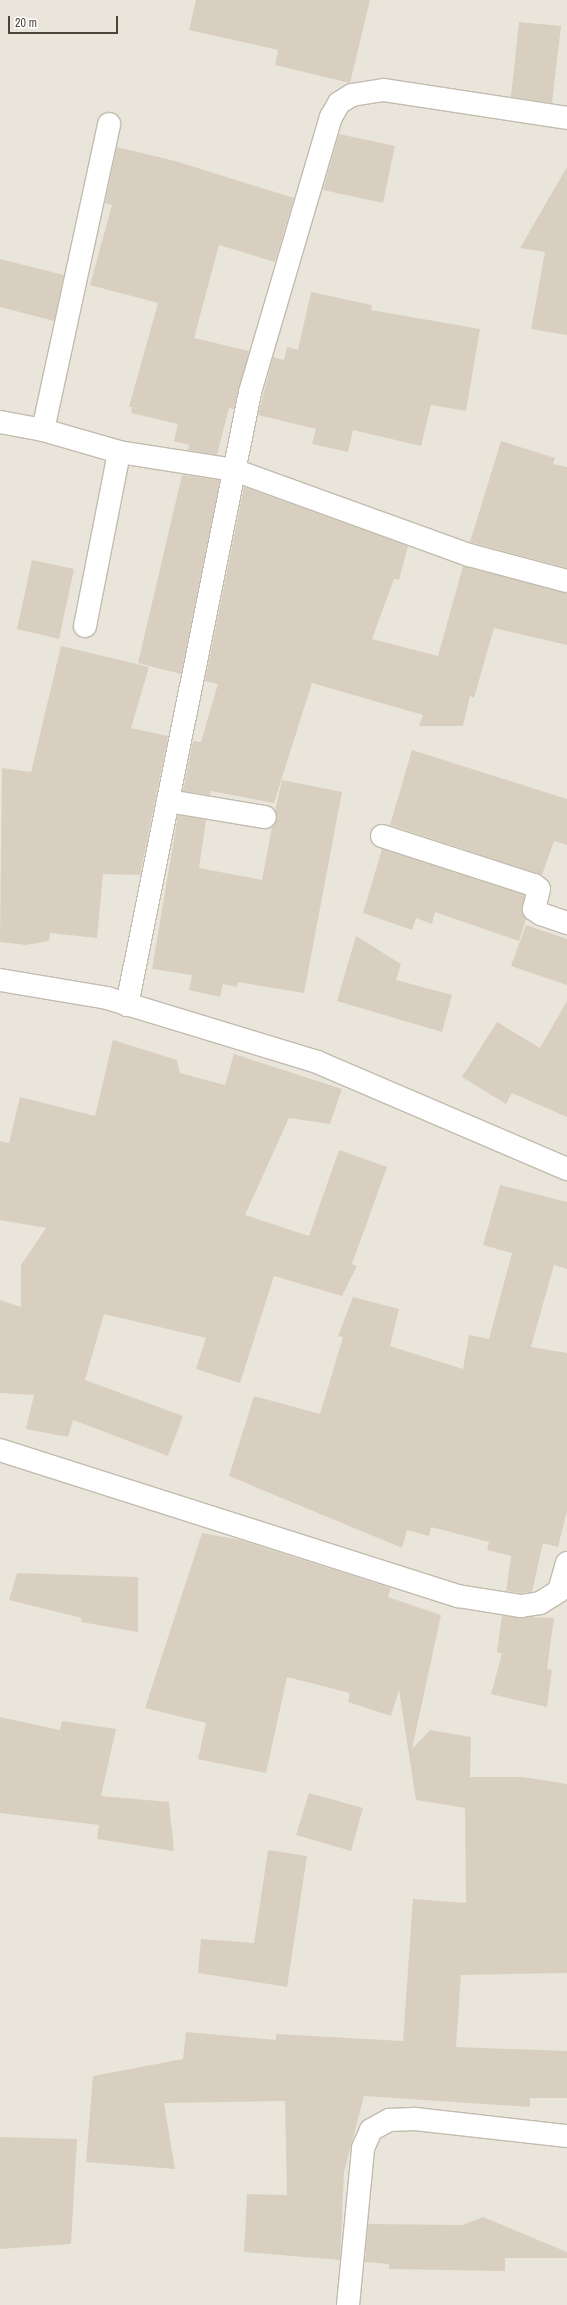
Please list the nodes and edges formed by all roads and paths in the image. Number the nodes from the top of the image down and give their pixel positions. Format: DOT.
graph roads {
  1 [pos="567,118"];
  2 [pos="109,124"];
  3 [pos="0,422"];
  4 [pos="43,430"];
  5 [pos="119,452"];
  6 [pos="234,470"];
  7 [pos="567,581"];
  8 [pos="85,626"];
  9 [pos="168,801"];
  10 [pos="265,817"];
  11 [pos="382,836"];
  12 [pos="567,923"];
  13 [pos="0,980"];
  14 [pos="127,1005"];
  15 [pos="567,1169"];
  16 [pos="0,1450"];
  17 [pos="567,1563"];
  18 [pos="567,2136"];
  19 [pos="348,2305"];
  1 -- 6 [label="street"];
  2 -- 4 [label="street"];
  3 -- 4 [label="street"];
  4 -- 5 [label="street"];
  5 -- 6 [label="street"];
  5 -- 8 [label="street"];
  6 -- 7 [label="street"];
  6 -- 9 [label="street"];
  9 -- 10 [label="street"];
  9 -- 14 [label="street"];
  11 -- 12 [label="street"];
  13 -- 14 [label="street"];
  14 -- 15 [label="street"];
  16 -- 17 [label="street"];
  18 -- 19 [label="street"];
}
